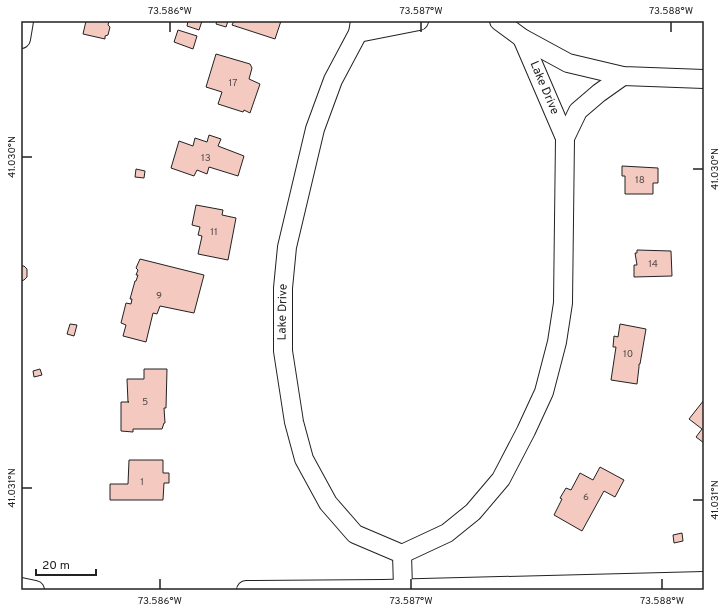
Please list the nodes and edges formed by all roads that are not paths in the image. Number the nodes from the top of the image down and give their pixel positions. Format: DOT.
graph roads {
  1 [pos="24,21"];
  2 [pos="419,21"];
  3 [pos="499,21"];
  4 [pos="359,27"];
  5 [pos="522,38"];
  6 [pos="21,39"];
  7 [pos="623,76"];
  8 [pos="704,79"];
  9 [pos="565,138"];
  10 [pos="402,554"];
  11 [pos="704,581"];
  12 [pos="21,586"];
  13 [pos="403,588"];
  14 [pos="35,590"];
  15 [pos="246,590"];
  1 -- 6 [label="street"];
  2 -- 4 [label="street, Lake Drive"];
  3 -- 5 [label="street"];
  4 -- 10 [label="street, Lake Drive"];
  5 -- 7 [label="street"];
  5 -- 9 [label="street, Lake Drive"];
  7 -- 8 [label="street"];
  7 -- 9 [label="street, Lake Drive"];
  9 -- 10 [label="street, Lake Drive"];
  10 -- 13 [label="street"];
  11 -- 13 [label="street"];
  12 -- 14 [label="street"];
  13 -- 15 [label="street"];
}
